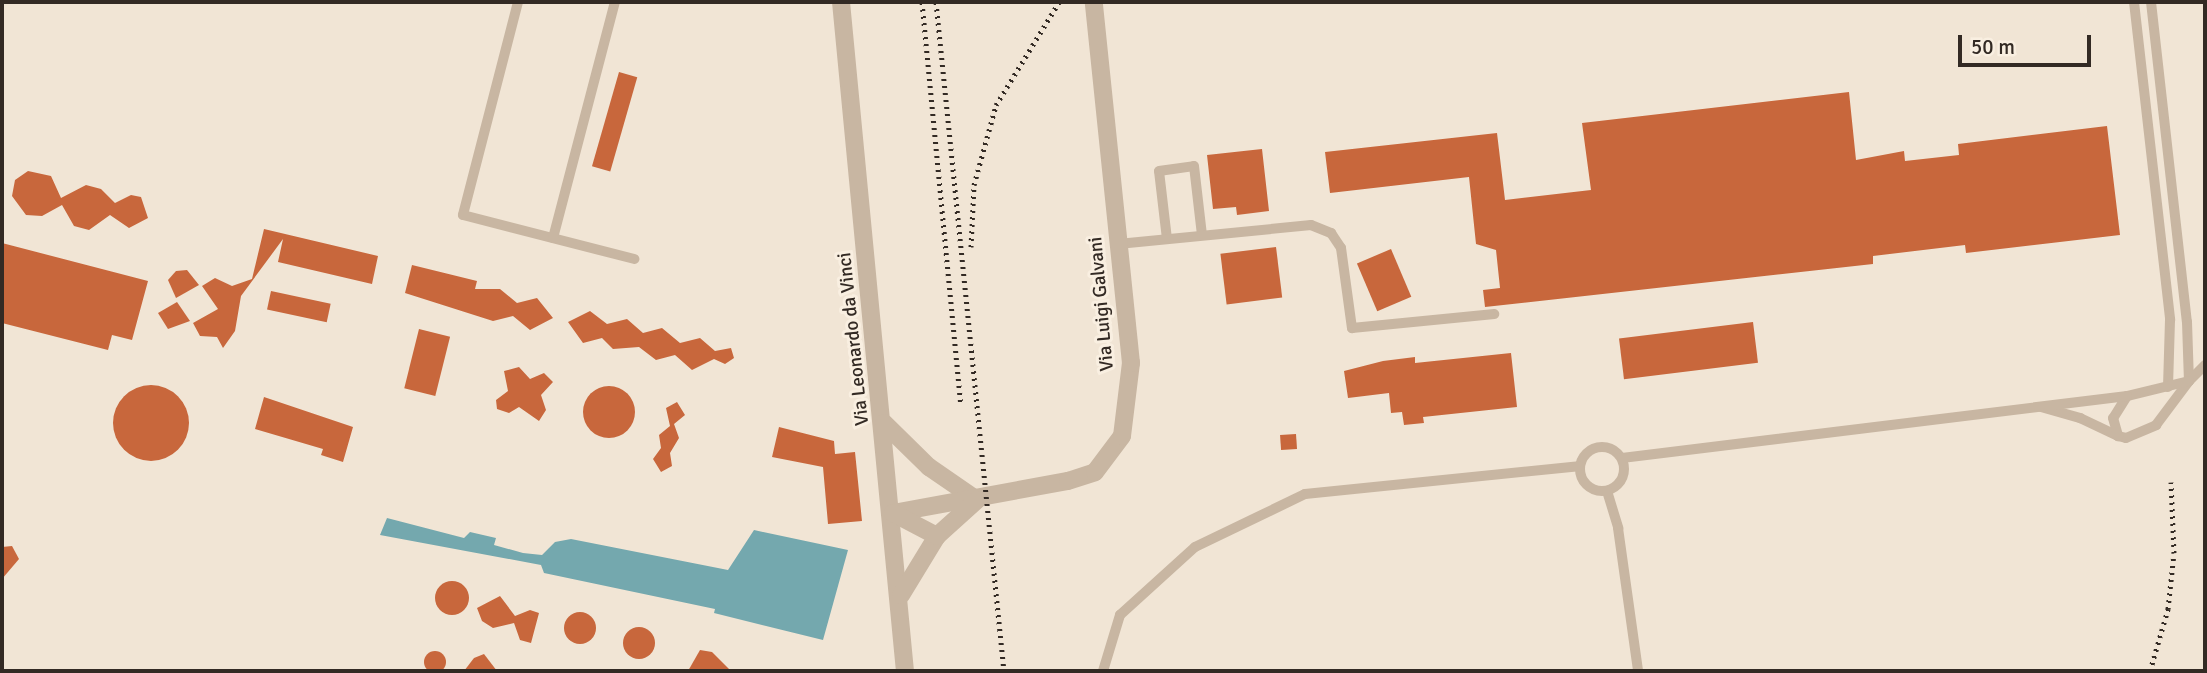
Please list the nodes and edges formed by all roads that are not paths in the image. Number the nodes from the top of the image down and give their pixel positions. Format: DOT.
graph roads {
  1 [pos="519,2"];
  2 [pos="615,2"];
  3 [pos="841,2"];
  4 [pos="1094,2"];
  5 [pos="2134,2"];
  6 [pos="2151,2"];
  7 [pos="1202,235"];
  8 [pos="553,239"];
  9 [pos="1167,239"];
  10 [pos="1118,244"];
  11 [pos="634,259"];
  12 [pos="1494,314"];
  13 [pos="2205,365"];
  14 [pos="2189,381"];
  15 [pos="2168,387"];
  16 [pos="2127,396"];
  17 [pos="2034,404"];
  18 [pos="884,423"];
  19 [pos="2118,436"];
  20 [pos="1622,458"];
  21 [pos="1579,466"];
  22 [pos="1607,491"];
  23 [pos="977,500"];
  24 [pos="893,513"];
  25 [pos="937,536"];
  26 [pos="901,595"];
  27 [pos="905,671"];
  28 [pos="1103,671"];
  29 [pos="1638,671"];
  1 -- 8 [label="lane"];
  2 -- 8 [label="lane"];
  3 -- 18 [label="street, Via Leonardo da Vinci"];
  4 -- 10 [label="street, Via Luigi Galvani"];
  5 -- 15 [label="lane"];
  6 -- 14 [label="lane"];
  7 -- 9 [label="lane"];
  7 -- 9 [label="lane"];
  7 -- 12 [label="lane"];
  8 -- 11 [label="lane"];
  9 -- 10 [label="lane"];
  10 -- 23 [label="street, Via Luigi Galvani"];
  13 -- 14 [label="lane"];
  14 -- 15 [label="lane"];
  14 -- 19 [label="lane"];
  15 -- 16 [label="lane"];
  16 -- 17 [label="lane"];
  16 -- 19 [label="lane"];
  17 -- 19 [label="lane"];
  17 -- 20 [label="lane"];
  18 -- 23 [label="street"];
  18 -- 24 [label="street, Via Leonardo da Vinci"];
  20 -- 21 [label="lane"];
  20 -- 22 [label="lane"];
  21 -- 22 [label="lane"];
  21 -- 28 [label="lane"];
  22 -- 29 [label="lane"];
  23 -- 24 [label="street, Via Luigi Galvani"];
  23 -- 25 [label="street"];
  24 -- 25 [label="street"];
  24 -- 26 [label="street, Via Leonardo da Vinci"];
  25 -- 26 [label="street"];
  26 -- 27 [label="street, Via Leonardo da Vinci"];
}
